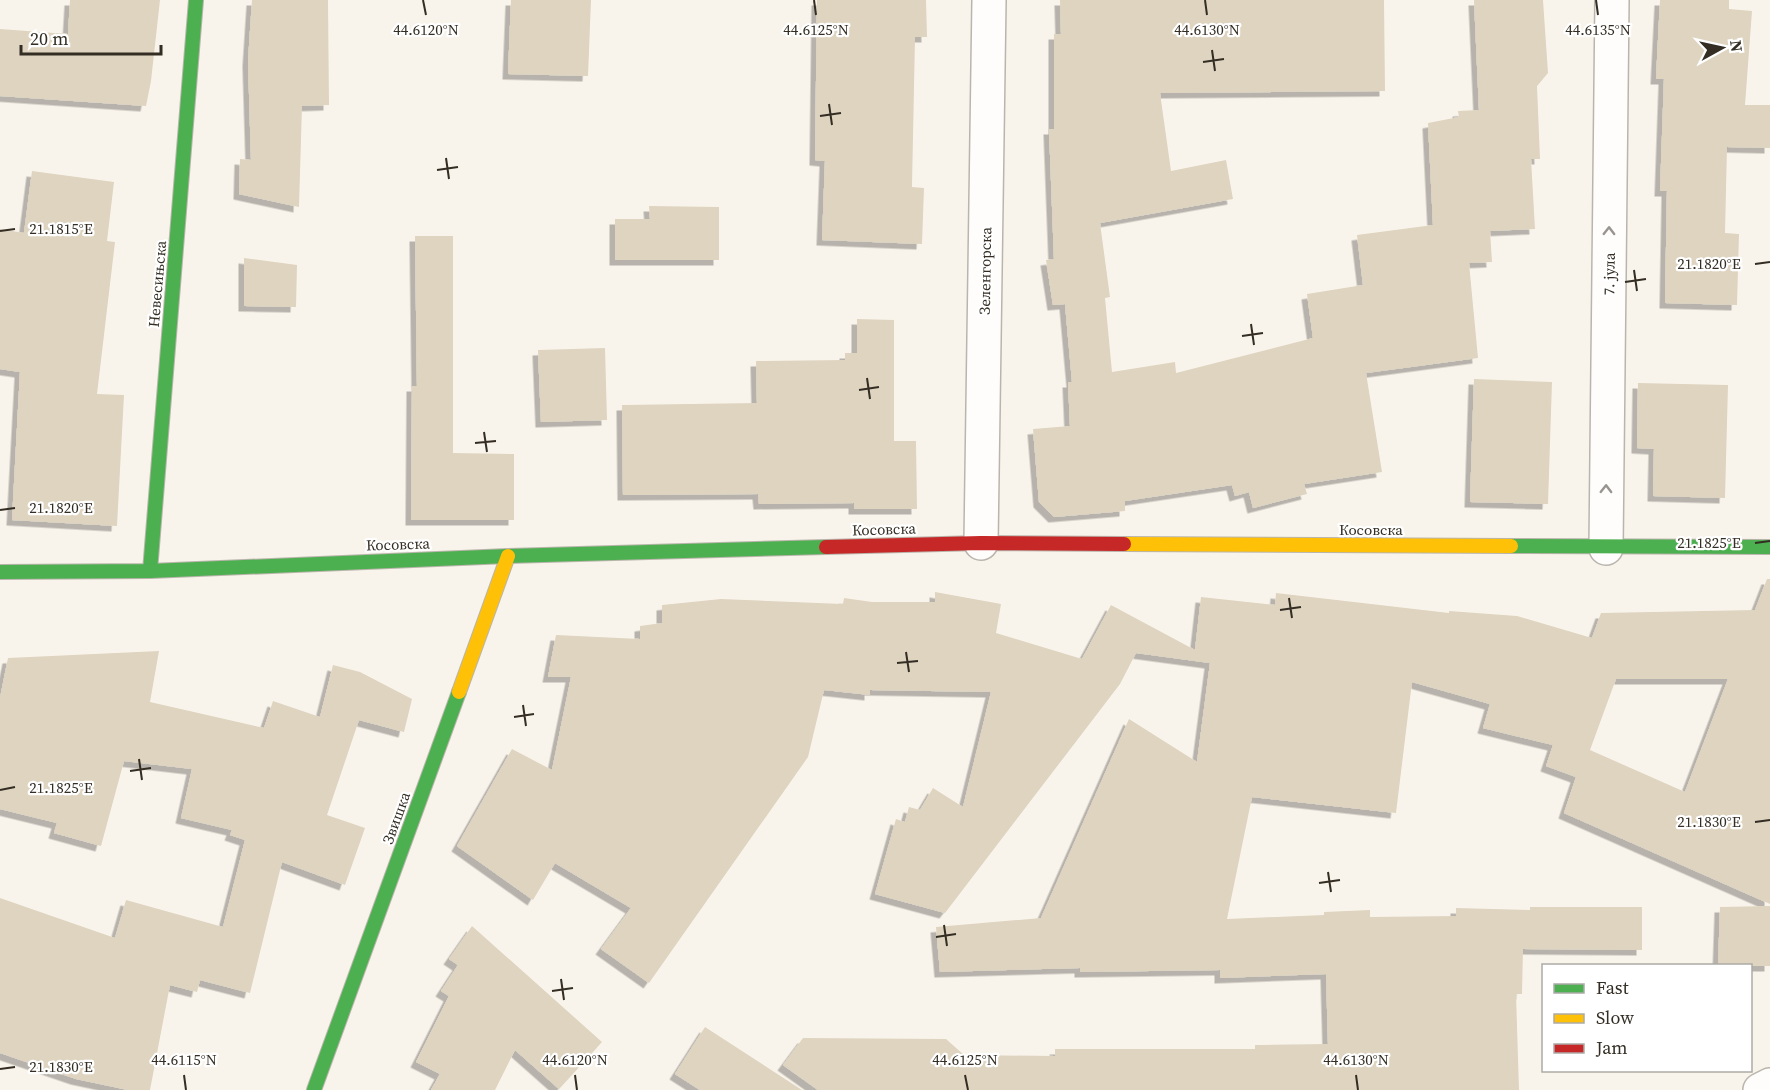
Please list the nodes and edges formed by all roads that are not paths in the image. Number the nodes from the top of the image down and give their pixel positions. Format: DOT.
graph roads {
  1 [pos="196,0"];
  2 [pos="989,0"];
  3 [pos="1612,0"];
  4 [pos="981,543"];
  5 [pos="1770,547"];
  6 [pos="1606,548"];
  7 [pos="508,556"];
  8 [pos="150,571"];
  9 [pos="0,572"];
  10 [pos="1770,1085"];
  11 [pos="314,1090"];
  12 [pos="1760,1090"];
  1 -- 8 [label="main road, Невесињска"];
  2 -- 4 [label="street, Зеленгорска"];
  6 -- 3 [label="street, 7. јула, one-way"];
  4 -- 6 [label="main road, Косовска"];
  4 -- 7 [label="main road, Косовска"];
  5 -- 6 [label="main road, Косовска"];
  7 -- 8 [label="main road, Косовска"];
  7 -- 11 [label="main road, Звишка"];
  8 -- 9 [label="main road, Косовска"];
  10 -- 12 [label="street"];
}
